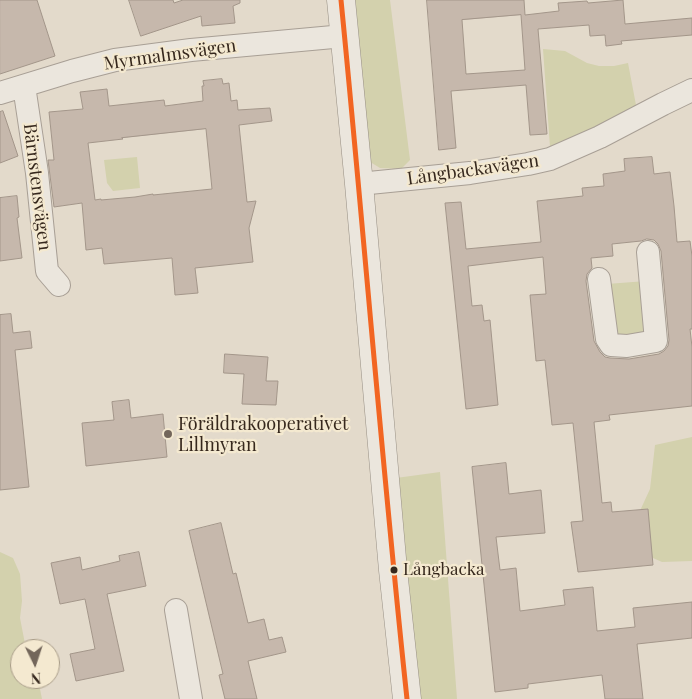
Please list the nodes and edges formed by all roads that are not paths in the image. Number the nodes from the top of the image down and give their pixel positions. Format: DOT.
graph roads {
  1 [pos="341,0"];
  2 [pos="344,36"];
  3 [pos="24,86"];
  4 [pos="692,90"];
  5 [pos="0,93"];
  6 [pos="359,184"];
  7 [pos="648,252"];
  8 [pos="599,279"];
  9 [pos="59,285"];
  10 [pos="176,610"];
  11 [pos="191,699"];
  12 [pos="407,699"];
  1 -- 2 [label="street"];
  2 -- 3 [label="street, Myrmalmsvägen"];
  2 -- 6 [label="street"];
  3 -- 5 [label="street, Myrmalmsvägen"];
  3 -- 9 [label="street, Bärnstensvägen"];
  4 -- 6 [label="street, Långbackavägen"];
  6 -- 12 [label="street"];
  7 -- 8 [label="street"];
  10 -- 11 [label="street"];
}
